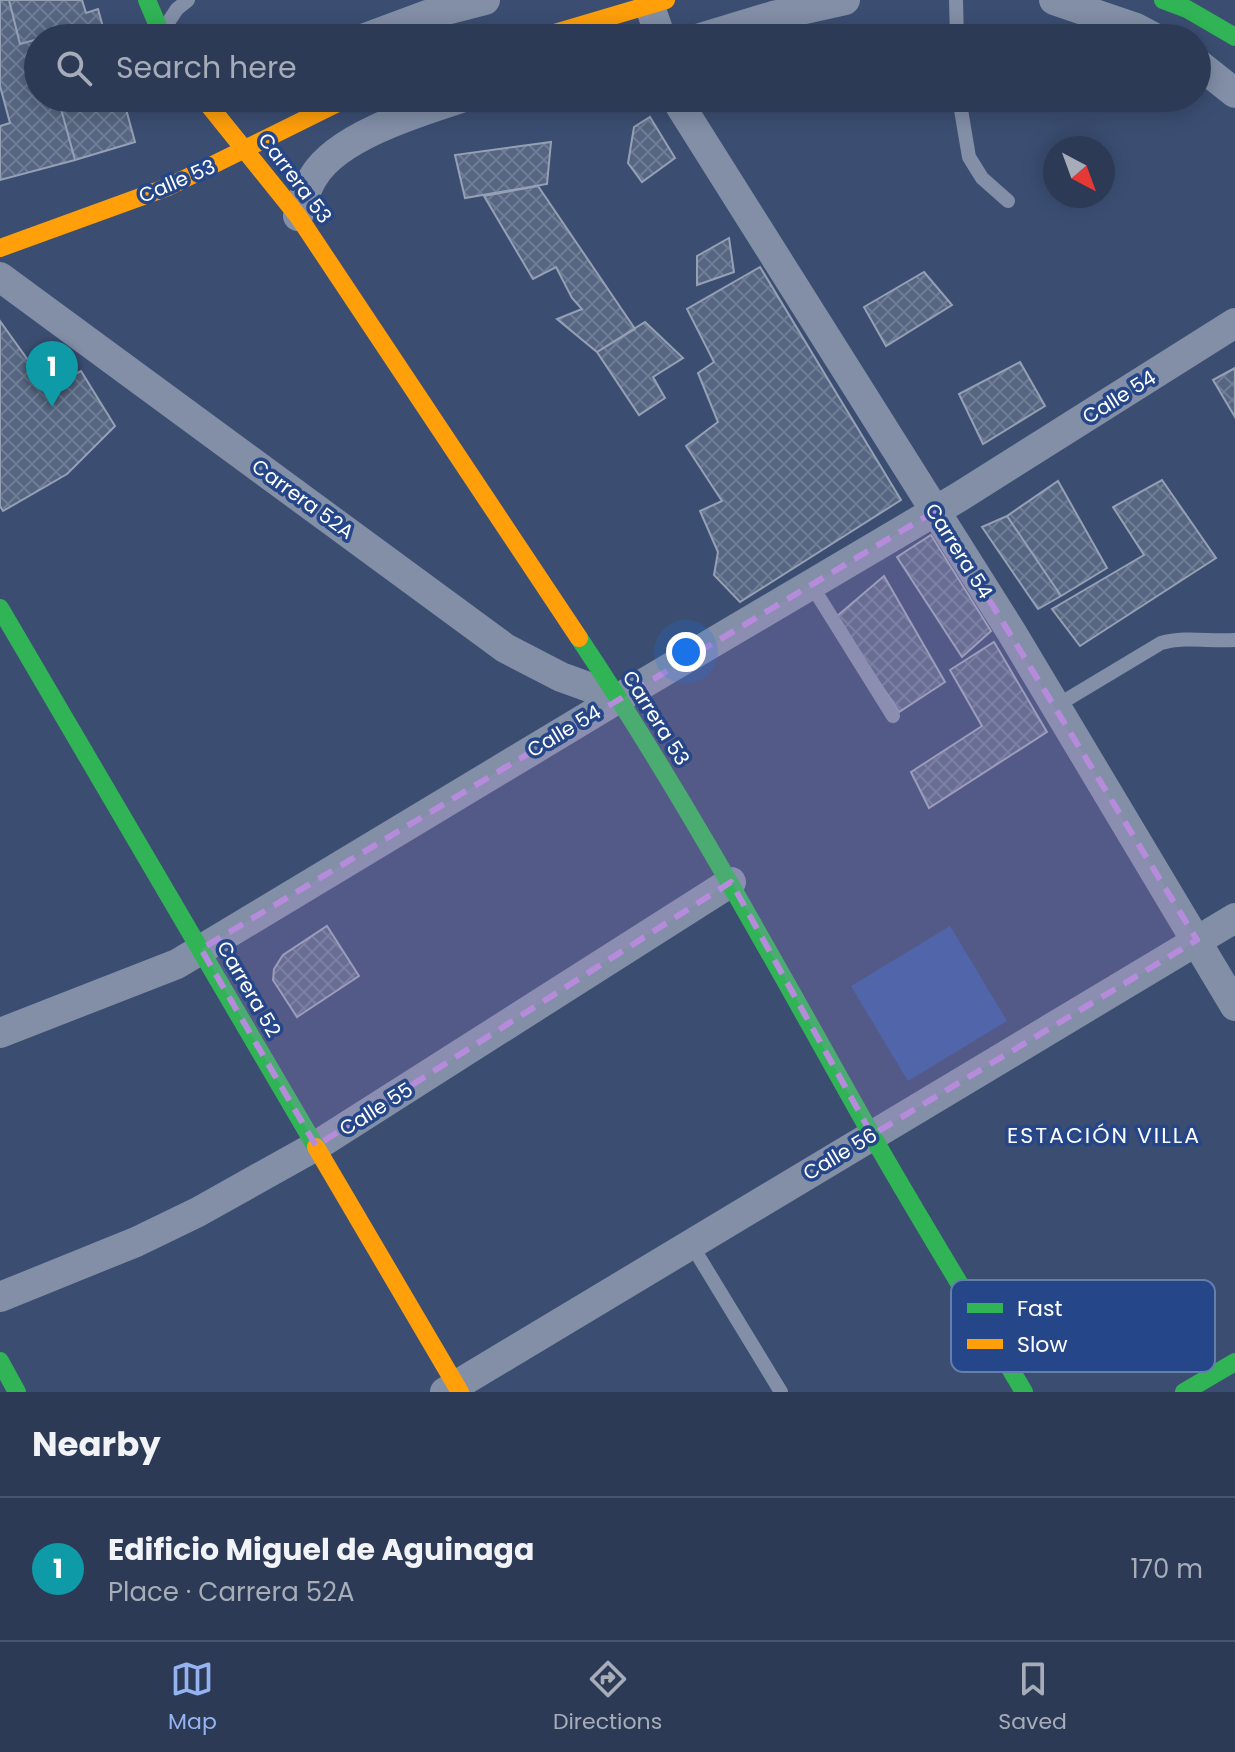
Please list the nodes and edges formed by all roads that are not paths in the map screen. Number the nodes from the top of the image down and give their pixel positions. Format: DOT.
graph roads {
  1 [pos="147,0"];
  2 [pos="188,0"];
  3 [pos="485,0"];
  4 [pos="845,0"];
  5 [pos="956,0"];
  6 [pos="1054,0"];
  7 [pos="1163,0"];
  8 [pos="655,1"];
  9 [pos="157,24"];
  10 [pos="166,24"];
  11 [pos="403,24"];
  12 [pos="582,24"];
  13 [pos="659,24"];
  14 [pos="746,24"];
  15 [pos="957,24"];
  16 [pos="1124,24"];
  17 [pos="1235,37"];
  18 [pos="1211,74"];
  19 [pos="1235,93"];
  20 [pos="215,112"];
  21 [pos="321,112"];
  22 [pos="423,112"];
  23 [pos="686,112"];
  24 [pos="961,112"];
  25 [pos="268,116"];
  26 [pos="247,150"];
  27 [pos="1008,201"];
  28 [pos="298,216"];
  29 [pos="0,248"];
  30 [pos="0,277"];
  31 [pos="1235,323"];
  32 [pos="935,511"];
  33 [pos="812,586"];
  34 [pos="0,608"];
  35 [pos="1235,640"];
  36 [pos="619,698"];
  37 [pos="1056,706"];
  38 [pos="893,716"];
  39 [pos="731,882"];
  40 [pos="1235,918"];
  41 [pos="1197,940"];
  42 [pos="201,949"];
  43 [pos="1235,1006"];
  44 [pos="0,1033"];
  45 [pos="872,1135"];
  46 [pos="316,1146"];
  47 [pos="691,1244"];
  48 [pos="958,1280"];
  49 [pos="0,1297"];
  50 [pos="0,1361"];
  51 [pos="1235,1362"];
  52 [pos="1012,1372"];
  53 [pos="454,1390"];
  54 [pos="17,1392"];
  55 [pos="781,1392"];
  56 [pos="1024,1392"];
  57 [pos="1184,1392"];
  1 -- 9 [label="main road"];
  2 -- 10 [label="lane"];
  3 -- 11 [label="street"];
  4 -- 14 [label="street"];
  5 -- 15 [label="lane"];
  6 -- 16 [label="street"];
  7 -- 17 [label="main road"];
  8 -- 12 [label="main road"];
  8 -- 13 [label="street"];
  18 -- 19 [label="street"];
  20 -- 26 [label="main road, Carrera 53"];
  21 -- 26 [label="main road, Calle 53"];
  22 -- 28 [label="street"];
  23 -- 32 [label="street, Carrera 54"];
  24 -- 27 [label="lane"];
  25 -- 26 [label="main road"];
  26 -- 28 [label="main road, Carrera 53"];
  26 -- 29 [label="main road, Calle 53"];
  28 -- 36 [label="main road, Carrera 53"];
  30 -- 36 [label="street, Carrera 52A"];
  31 -- 32 [label="street, Calle 54"];
  32 -- 33 [label="street, Calle 54"];
  32 -- 37 [label="street, Carrera 54"];
  33 -- 36 [label="street, Calle 54"];
  33 -- 38 [label="lane"];
  34 -- 42 [label="main road, Carrera 52"];
  35 -- 37 [label="lane"];
  36 -- 39 [label="main road, Carrera 53"];
  36 -- 42 [label="street, Calle 54"];
  37 -- 41 [label="street, Carrera 54"];
  39 -- 45 [label="main road, Carrera 53"];
  39 -- 46 [label="street, Calle 55"];
  40 -- 41 [label="street, Calle 56"];
  41 -- 43 [label="street, Carrera 54"];
  41 -- 45 [label="street, Calle 56"];
  42 -- 44 [label="street, Calle 54"];
  42 -- 46 [label="main road, Carrera 52"];
  45 -- 47 [label="street, Calle 56"];
  45 -- 48 [label="main road, Carrera 53"];
  46 -- 49 [label="street, Calle 55"];
  46 -- 53 [label="main road, Carrera 52"];
  47 -- 53 [label="street, Calle 56"];
  47 -- 55 [label="lane"];
  50 -- 54 [label="main road"];
  51 -- 57 [label="main road"];
  52 -- 56 [label="main road, Carrera 53"];
}
